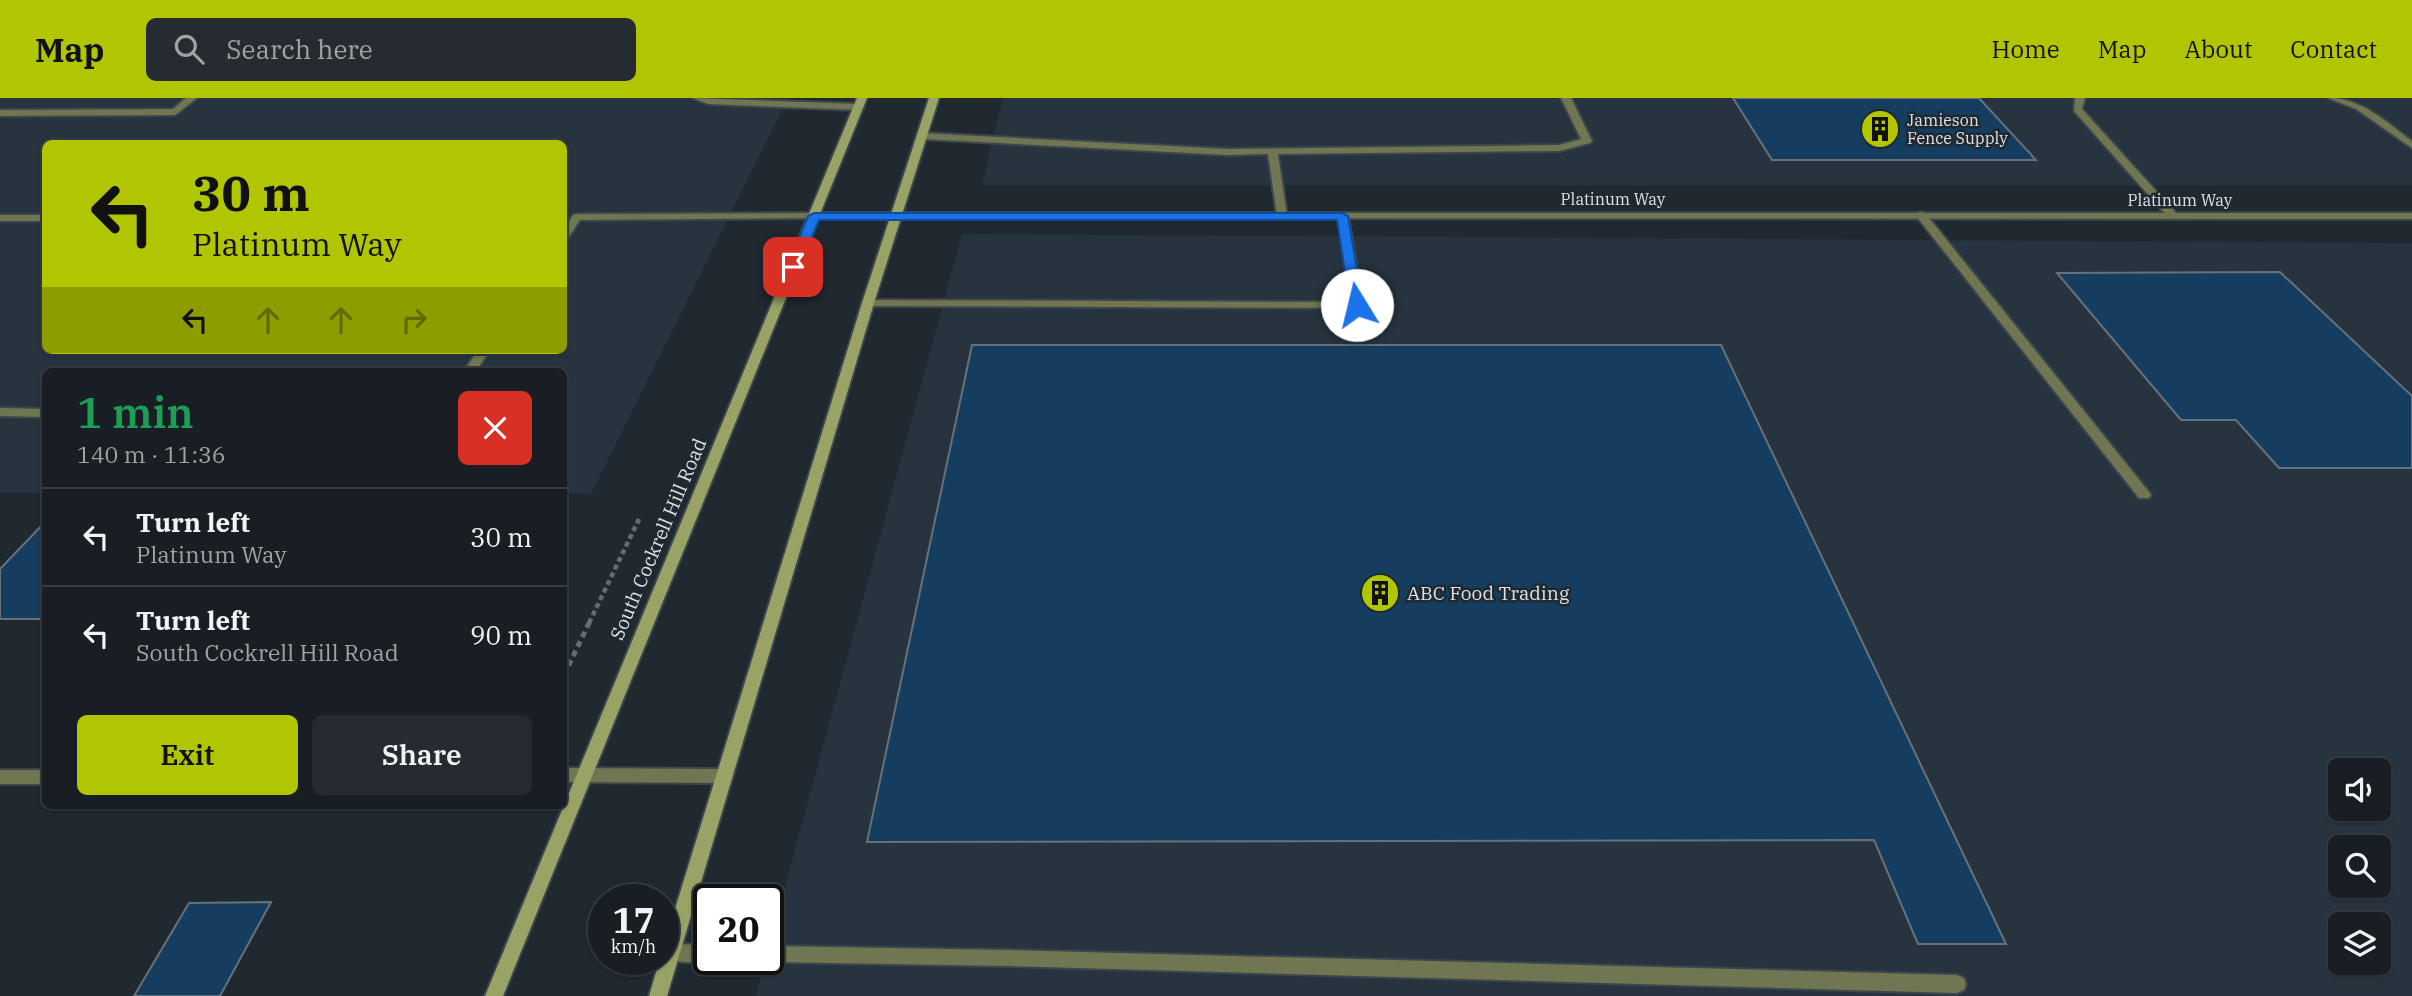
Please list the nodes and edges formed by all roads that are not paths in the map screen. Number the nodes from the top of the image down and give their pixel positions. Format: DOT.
graph roads {
  1 [pos="192,98"];
  2 [pos="698,98"];
  3 [pos="934,98"];
  4 [pos="1566,98"];
  5 [pos="2080,98"];
  6 [pos="2333,98"];
  7 [pos="860,102"];
  8 [pos="0,113"];
  9 [pos="922,136"];
  10 [pos="2412,145"];
  11 [pos="1273,152"];
  12 [pos="896,215"];
  13 [pos="1921,215"];
  14 [pos="2172,215"];
  15 [pos="814,216"];
  16 [pos="1282,216"];
  17 [pos="1342,216"];
  18 [pos="2412,216"];
  19 [pos="567,217"];
  20 [pos="577,217"];
  21 [pos="42,218"];
  22 [pos="0,219"];
  23 [pos="567,232"];
  24 [pos="868,303"];
  25 [pos="0,412"];
  26 [pos="42,413"];
  27 [pos="2144,495"];
  28 [pos="567,775"];
  29 [pos="582,775"];
  30 [pos="724,776"];
  31 [pos="0,777"];
  32 [pos="42,777"];
  33 [pos="679,925"];
  34 [pos="784,954"];
  35 [pos="664,975"];
  36 [pos="1957,984"];
  37 [pos="494,996"];
  38 [pos="658,996"];
  1 -- 8 [label="street"];
  2 -- 7 [label="street"];
  3 -- 9 [label="main road"];
  4 -- 11 [label="street"];
  5 -- 14 [label="street"];
  6 -- 10 [label="street"];
  7 -- 15 [label="main road, South Cockrell Hill Road"];
  9 -- 11 [label="street"];
  9 -- 12 [label="main road"];
  11 -- 16 [label="street"];
  12 -- 15 [label="street, Platinum Way"];
  12 -- 16 [label="street, Platinum Way"];
  12 -- 24 [label="main road"];
  13 -- 14 [label="street, Platinum Way"];
  13 -- 17 [label="street, Platinum Way"];
  13 -- 27 [label="street"];
  14 -- 18 [label="street, Platinum Way"];
  15 -- 20 [label="street, Platinum Way"];
  15 -- 29 [label="main road, South Cockrell Hill Road"];
  16 -- 17 [label="street, Platinum Way"];
  17 -- 24 [label="street"];
  19 -- 20 [label="street, Platinum Way"];
  20 -- 23 [label="street"];
  21 -- 22 [label="street"];
  24 -- 30 [label="main road"];
  25 -- 26 [label="street"];
  28 -- 29 [label="street"];
  29 -- 30 [label="street"];
  29 -- 37 [label="main road, South Cockrell Hill Road"];
  30 -- 33 [label="main road"];
  31 -- 32 [label="street"];
  34 -- 36 [label="street"];
  35 -- 38 [label="main road"];
}
